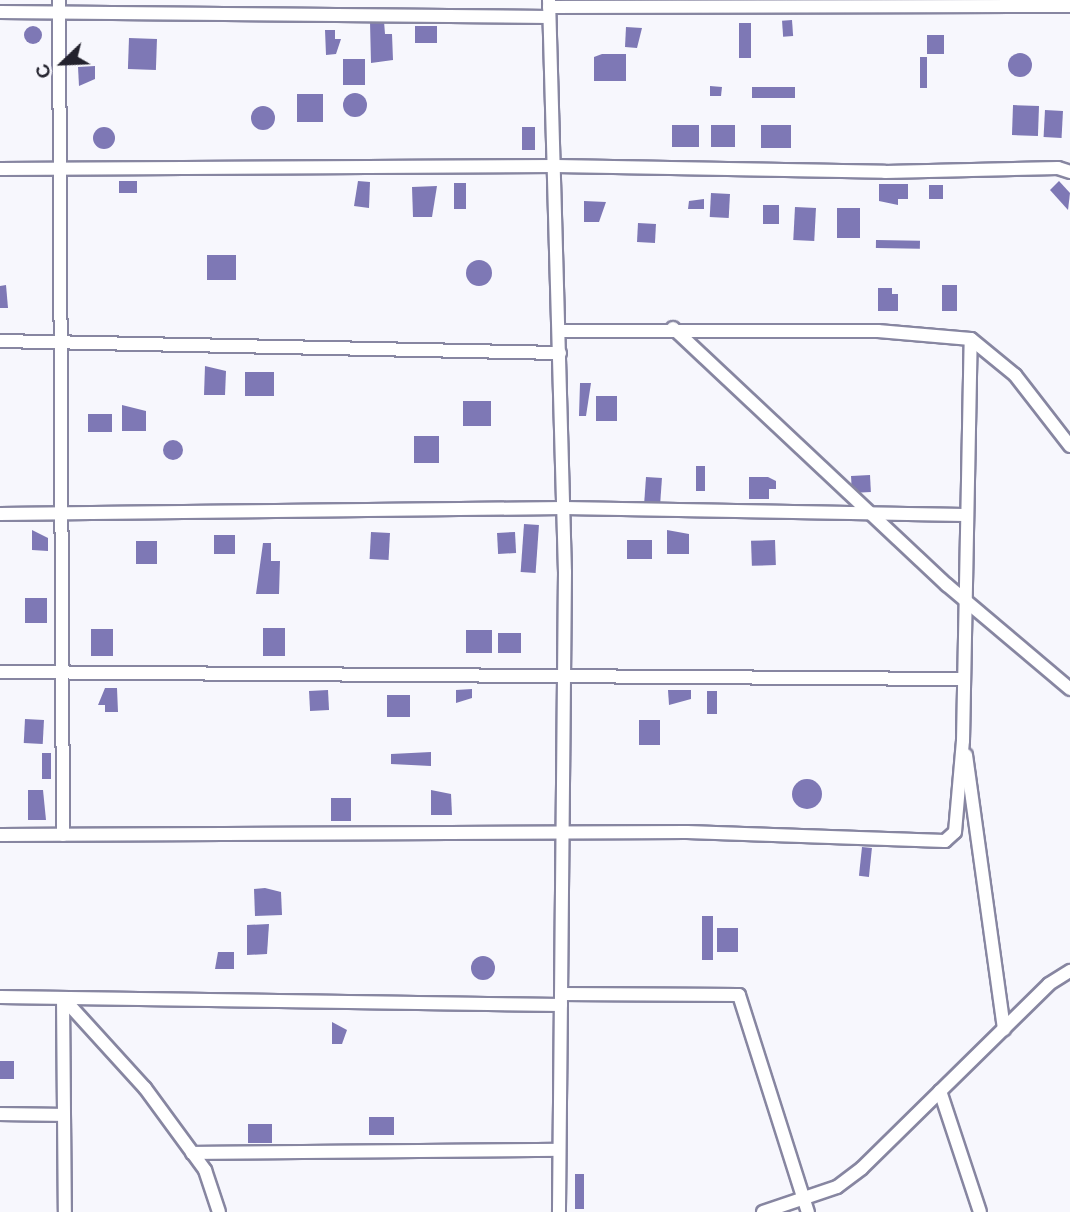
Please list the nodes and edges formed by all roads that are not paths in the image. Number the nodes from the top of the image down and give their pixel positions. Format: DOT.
graph roads {
  1 [pos="59,5"];
  2 [pos="1070,6"];
  3 [pos="549,8"];
  4 [pos="0,12"];
  5 [pos="556,166"];
  6 [pos="0,169"];
  7 [pos="62,169"];
  8 [pos="1070,173"];
  9 [pos="673,328"];
  10 [pos="559,331"];
  11 [pos="971,340"];
  12 [pos="0,341"];
  13 [pos="62,343"];
  14 [pos="560,352"];
  15 [pos="1070,446"];
  16 [pos="564,508"];
  17 [pos="0,514"];
  18 [pos="62,514"];
  19 [pos="965,515"];
  20 [pos="874,517"];
  21 [pos="964,599"];
  22 [pos="0,672"];
  23 [pos="61,672"];
  24 [pos="564,673"];
  25 [pos="963,678"];
  26 [pos="1070,689"];
  27 [pos="963,741"];
  28 [pos="0,835"];
  29 [pos="63,835"];
  30 [pos="564,836"];
  31 [pos="1070,971"];
  32 [pos="0,997"];
  33 [pos="63,998"];
  34 [pos="561,1000"];
  35 [pos="1004,1029"];
  36 [pos="940,1091"];
  37 [pos="0,1114"];
  38 [pos="63,1115"];
  39 [pos="559,1150"];
  40 [pos="192,1153"];
  41 [pos="804,1199"];
  42 [pos="65,1212"];
  43 [pos="219,1212"];
  44 [pos="559,1212"];
  45 [pos="763,1212"];
  46 [pos="808,1212"];
  47 [pos="980,1212"];
  1 -- 3 [label="street"];
  1 -- 4 [label="street"];
  1 -- 7 [label="street"];
  2 -- 3 [label="street"];
  3 -- 5 [label="street"];
  5 -- 7 [label="street"];
  5 -- 8 [label="street"];
  5 -- 10 [label="street"];
  6 -- 7 [label="street"];
  7 -- 13 [label="street"];
  9 -- 10 [label="street"];
  9 -- 11 [label="street"];
  9 -- 20 [label="street"];
  10 -- 14 [label="street"];
  11 -- 15 [label="street"];
  11 -- 19 [label="street"];
  12 -- 13 [label="street"];
  13 -- 14 [label="street"];
  13 -- 18 [label="street"];
  14 -- 16 [label="street"];
  16 -- 18 [label="street"];
  16 -- 20 [label="street"];
  16 -- 24 [label="street"];
  17 -- 18 [label="street"];
  18 -- 23 [label="street"];
  19 -- 20 [label="street"];
  19 -- 21 [label="street"];
  20 -- 21 [label="street"];
  21 -- 25 [label="street"];
  21 -- 26 [label="street"];
  22 -- 23 [label="street"];
  23 -- 24 [label="street"];
  23 -- 29 [label="street"];
  24 -- 25 [label="street"];
  24 -- 30 [label="street"];
  25 -- 27 [label="street"];
  27 -- 30 [label="street"];
  27 -- 35 [label="street"];
  28 -- 29 [label="street"];
  29 -- 30 [label="street"];
  30 -- 34 [label="street"];
  31 -- 35 [label="street"];
  32 -- 33 [label="street"];
  33 -- 34 [label="street"];
  33 -- 38 [label="street"];
  33 -- 40 [label="street"];
  34 -- 39 [label="street"];
  34 -- 41 [label="street"];
  35 -- 36 [label="street"];
  36 -- 41 [label="street"];
  36 -- 47 [label="street"];
  37 -- 38 [label="street"];
  38 -- 42 [label="street"];
  39 -- 40 [label="street"];
  39 -- 44 [label="street"];
  40 -- 43 [label="street"];
  41 -- 45 [label="street"];
  41 -- 46 [label="street"];
}
